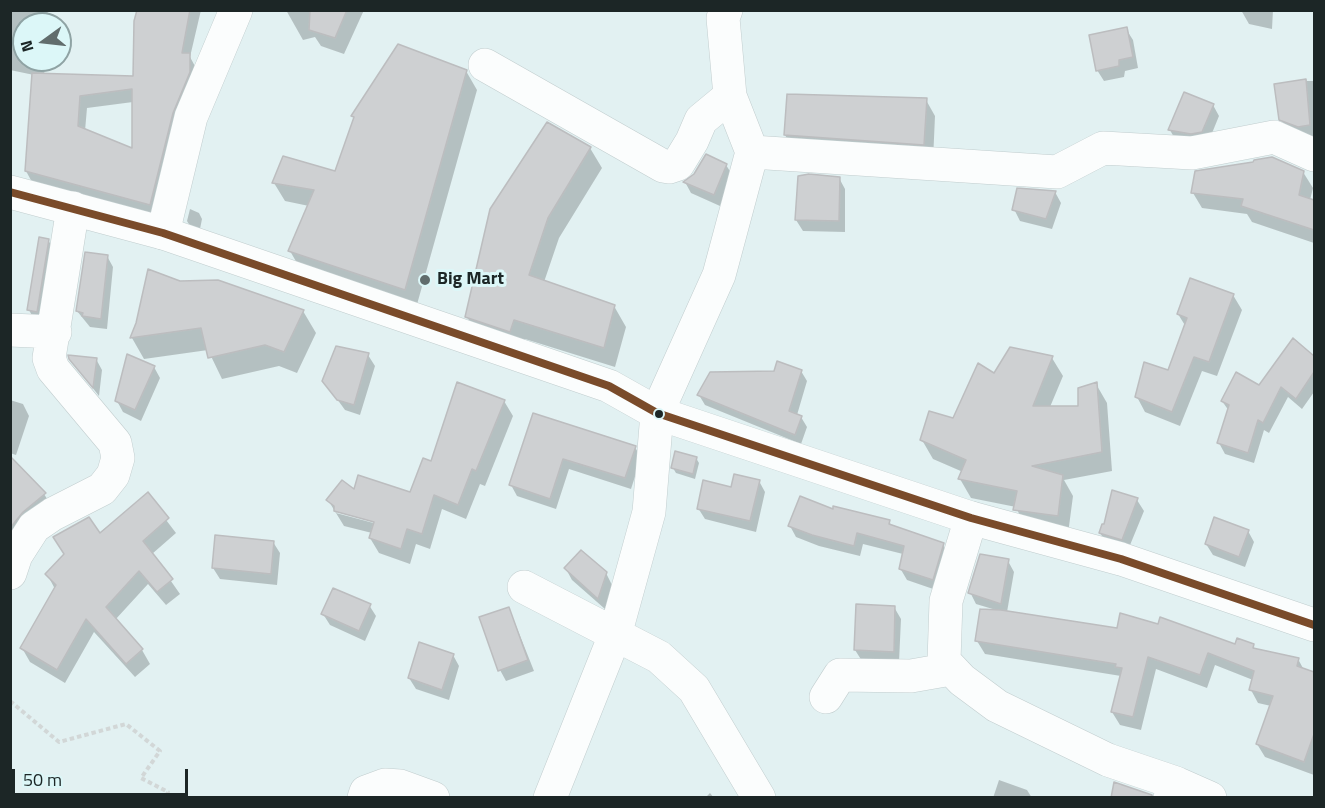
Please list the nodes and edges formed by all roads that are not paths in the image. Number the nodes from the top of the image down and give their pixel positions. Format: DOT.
graph roads {
  1 [pos="236,10"];
  2 [pos="726,10"];
  3 [pos="485,65"];
  4 [pos="730,96"];
  5 [pos="752,152"];
  6 [pos="1314,154"];
  7 [pos="10,192"];
  8 [pos="73,208"];
  9 [pos="163,233"];
  10 [pos="10,330"];
  11 [pos="55,332"];
  12 [pos="657,413"];
  13 [pos="971,518"];
  14 [pos="10,573"];
  15 [pos="524,586"];
  16 [pos="1314,625"];
  17 [pos="615,635"];
  18 [pos="951,669"];
  19 [pos="826,697"];
  20 [pos="1173,790"];
  21 [pos="364,798"];
  22 [pos="433,798"];
  23 [pos="550,798"];
  24 [pos="759,798"];
  25 [pos="1210,798"];
  1 -- 9 [label="street"];
  2 -- 4 [label="street"];
  3 -- 4 [label="street"];
  4 -- 5 [label="street"];
  5 -- 6 [label="street"];
  5 -- 12 [label="street"];
  7 -- 8 [label="street"];
  8 -- 9 [label="street"];
  8 -- 11 [label="street"];
  9 -- 12 [label="street"];
  10 -- 11 [label="street"];
  11 -- 14 [label="street"];
  12 -- 13 [label="street"];
  12 -- 17 [label="street"];
  13 -- 16 [label="street"];
  13 -- 18 [label="street"];
  15 -- 17 [label="street"];
  17 -- 23 [label="street"];
  17 -- 24 [label="street"];
  18 -- 19 [label="street"];
  18 -- 20 [label="street"];
  20 -- 25 [label="street"];
  21 -- 22 [label="street"];
}
